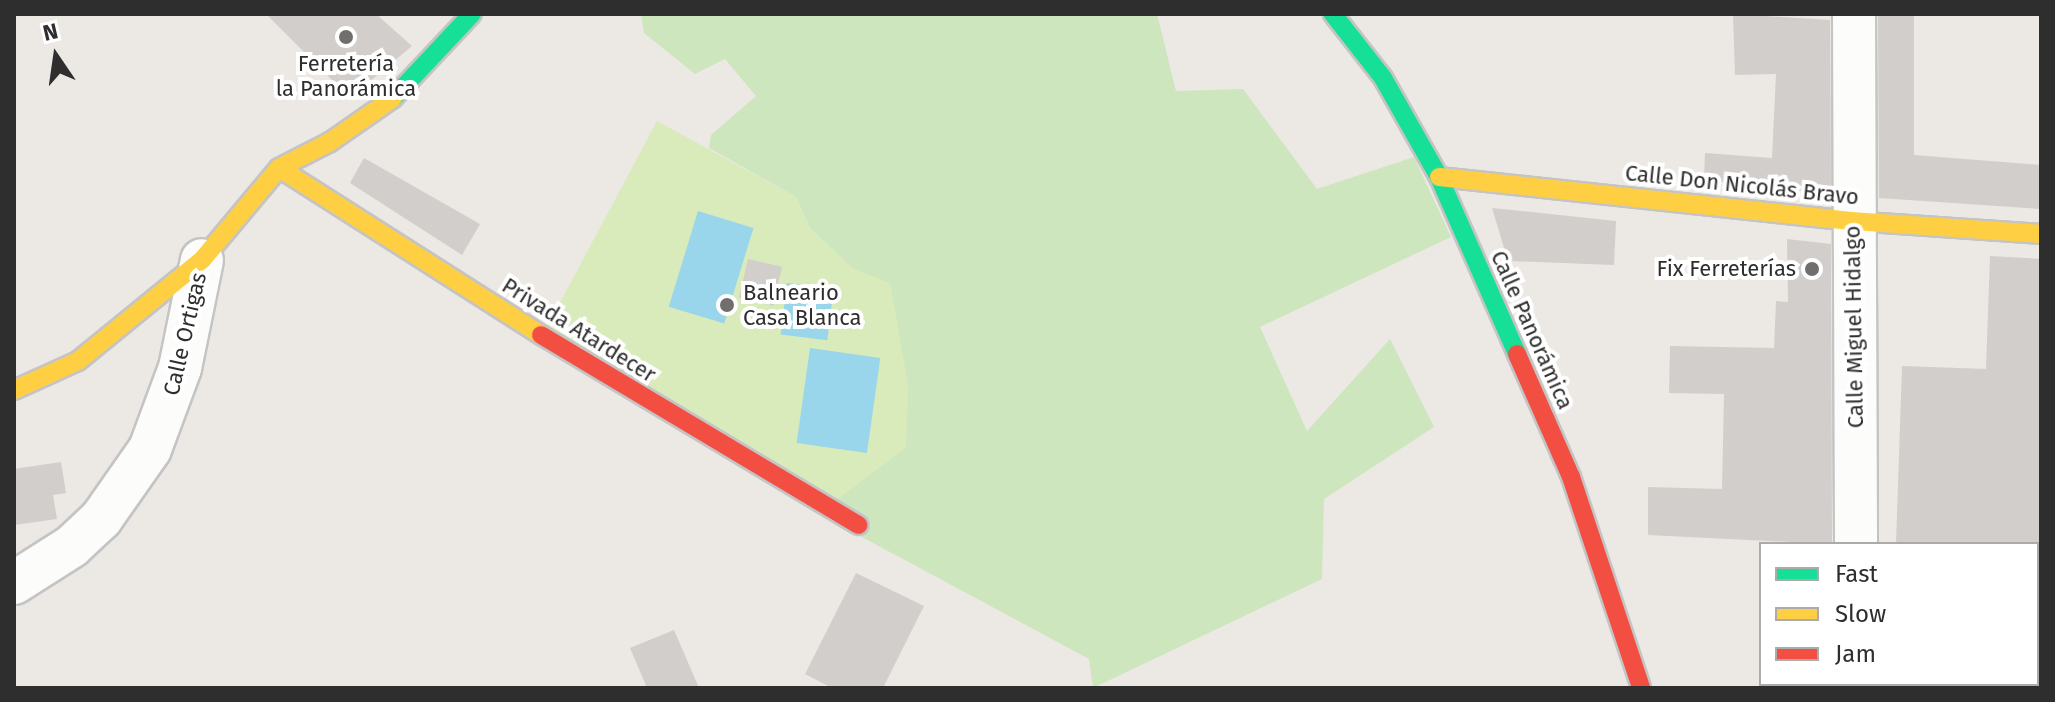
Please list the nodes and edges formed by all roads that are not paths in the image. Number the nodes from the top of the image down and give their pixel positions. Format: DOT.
graph roads {
  1 [pos="472,14"];
  2 [pos="1333,14"];
  3 [pos="1854,14"];
  4 [pos="279,168"];
  5 [pos="1439,177"];
  6 [pos="1852,221"];
  7 [pos="2041,234"];
  8 [pos="202,260"];
  9 [pos="14,390"];
  10 [pos="859,525"];
  11 [pos="1856,542"];
  12 [pos="14,583"];
  13 [pos="1641,688"];
  1 -- 4 [label="street"];
  2 -- 5 [label="street, Calle Panorámica"];
  3 -- 6 [label="street, Calle Miguel Hidalgo"];
  4 -- 8 [label="street"];
  4 -- 10 [label="street, Privada Atardecer"];
  5 -- 6 [label="street, Calle Don Nicolás Bravo"];
  5 -- 13 [label="street, Calle Panorámica"];
  6 -- 7 [label="street, Calle Don Nicolás Bravo"];
  6 -- 11 [label="street, Calle Miguel Hidalgo"];
  8 -- 9 [label="street"];
  8 -- 12 [label="street, Calle Ortigas"];
}
